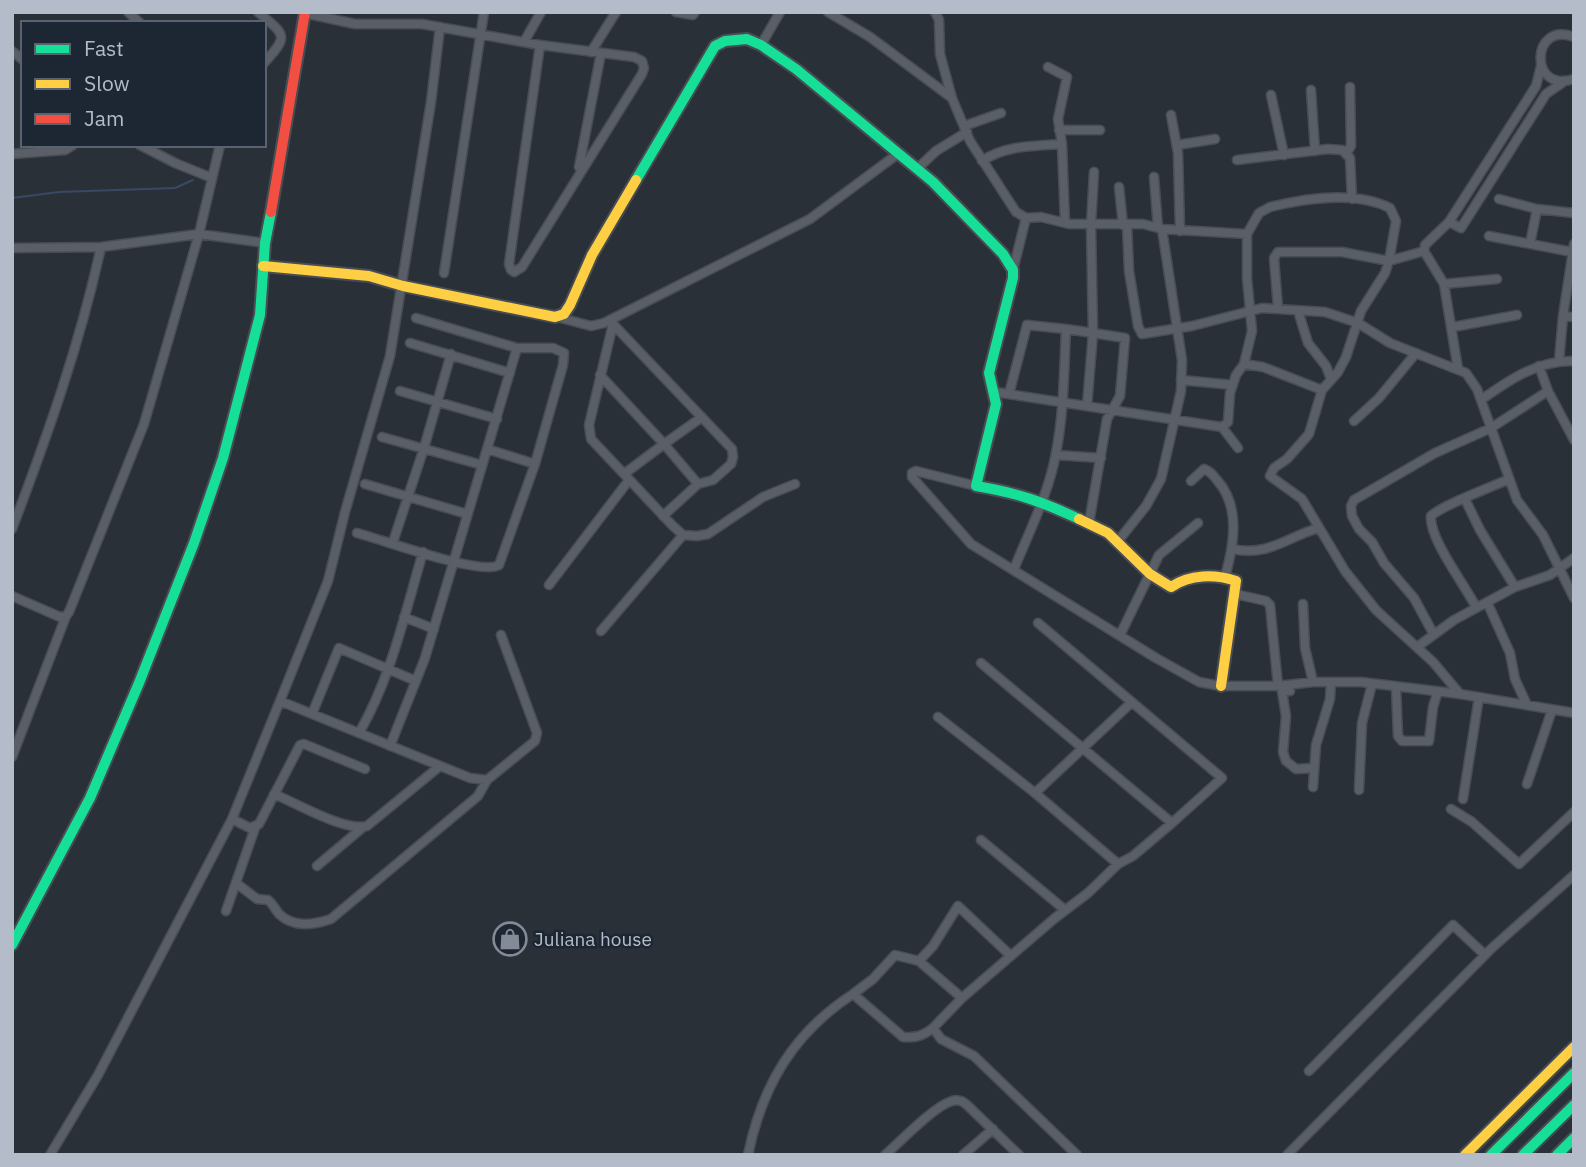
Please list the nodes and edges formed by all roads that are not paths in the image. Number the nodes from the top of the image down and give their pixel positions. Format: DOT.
graph roads {
  1 [pos="258,12"];
  2 [pos="484,12"];
  3 [pos="541,12"];
  4 [pos="616,12"];
  5 [pos="676,12"];
  6 [pos="695,12"];
  7 [pos="780,12"];
  8 [pos="828,12"];
  9 [pos="935,12"];
  10 [pos="304,13"];
  11 [pos="440,27"];
  12 [pos="1574,27"];
  13 [pos="1562,34"];
  14 [pos="482,36"];
  15 [pos="1574,37"];
  16 [pos="524,42"];
  17 [pos="540,45"];
  18 [pos="761,45"];
  19 [pos="596,53"];
  20 [pos="266,61"];
  21 [pos="1541,66"];
  22 [pos="1048,67"];
  23 [pos="1569,80"];
  24 [pos="1350,87"];
  25 [pos="1311,90"];
  26 [pos="1271,95"];
  27 [pos="952,99"];
  28 [pos="1001,113"];
  29 [pos="1171,115"];
  30 [pos="965,129"];
  31 [pos="1059,130"];
  32 [pos="1100,130"];
  33 [pos="1215,139"];
  34 [pos="1062,144"];
  35 [pos="1177,145"];
  36 [pos="70,147"];
  37 [pos="144,147"];
  38 [pos="220,147"];
  39 [pos="1315,151"];
  40 [pos="1347,152"];
  41 [pos="898,153"];
  42 [pos="12,154"];
  43 [pos="1283,155"];
  44 [pos="1237,160"];
  45 [pos="982,161"];
  46 [pos="917,169"];
  47 [pos="1094,172"];
  48 [pos="578,174"];
  49 [pos="1154,177"];
  50 [pos="212,178"];
  51 [pos="1119,187"];
  52 [pos="1352,199"];
  53 [pos="1499,199"];
  54 [pos="1537,209"];
  55 [pos="1574,213"];
  56 [pos="1026,218"];
  57 [pos="1449,222"];
  58 [pos="1065,223"];
  59 [pos="1091,225"];
  60 [pos="1125,225"];
  61 [pos="1160,228"];
  62 [pos="1180,231"];
  63 [pos="199,234"];
  64 [pos="1247,234"];
  65 [pos="1489,236"];
  66 [pos="265,243"];
  67 [pos="1530,244"];
  68 [pos="101,247"];
  69 [pos="12,248"];
  70 [pos="1573,248"];
  71 [pos="1424,251"];
  72 [pos="1389,261"];
  73 [pos="263,266"];
  74 [pos="1013,270"];
  75 [pos="444,273"];
  76 [pos="1571,277"];
  77 [pos="1497,279"];
  78 [pos="1444,284"];
  79 [pos="403,286"];
  80 [pos="1278,308"];
  81 [pos="1252,309"];
  82 [pos="1298,310"];
  83 [pos="1517,314"];
  84 [pos="1563,316"];
  85 [pos="555,317"];
  86 [pos="1574,317"];
  87 [pos="416,318"];
  88 [pos="611,322"];
  89 [pos="1358,323"];
  90 [pos="1453,327"];
  91 [pos="1066,329"];
  92 [pos="1178,329"];
  93 [pos="1093,333"];
  94 [pos="410,342"];
  95 [pos="517,348"];
  96 [pos="1416,353"];
  97 [pos="451,354"];
  98 [pos="1559,361"];
  99 [pos="1574,361"];
  100 [pos="1244,364"];
  101 [pos="1539,366"];
  102 [pos="1458,369"];
  103 [pos="510,373"];
  104 [pos="600,375"];
  105 [pos="1331,379"];
  106 [pos="1181,380"];
  107 [pos="1233,385"];
  108 [pos="1322,390"];
  109 [pos="400,391"];
  110 [pos="1548,391"];
  111 [pos="995,392"];
  112 [pos="1009,394"];
  113 [pos="1481,400"];
  114 [pos="438,401"];
  115 [pos="1063,401"];
  116 [pos="1087,406"];
  117 [pos="1110,410"];
  118 [pos="702,417"];
  119 [pos="497,419"];
  120 [pos="1175,419"];
  121 [pos="1354,421"];
  122 [pos="1222,427"];
  123 [pos="1490,428"];
  124 [pos="1572,429"];
  125 [pos="382,437"];
  126 [pos="1574,440"];
  127 [pos="664,444"];
  128 [pos="424,448"];
  129 [pos="1238,448"];
  130 [pos="487,449"];
  131 [pos="1056,455"];
  132 [pos="1101,458"];
  133 [pos="535,464"];
  134 [pos="482,465"];
  135 [pos="626,477"];
  136 [pos="1509,479"];
  137 [pos="1191,481"];
  138 [pos="365,484"];
  139 [pos="698,484"];
  140 [pos="794,484"];
  141 [pos="976,486"];
  142 [pos="409,495"];
  143 [pos="1465,499"];
  144 [pos="1041,501"];
  145 [pos="467,514"];
  146 [pos="663,516"];
  147 [pos="1089,523"];
  148 [pos="1198,523"];
  149 [pos="1318,528"];
  150 [pos="12,530"];
  151 [pos="357,533"];
  152 [pos="683,535"];
  153 [pos="1118,541"];
  154 [pos="393,542"];
  155 [pos="1233,550"];
  156 [pos="423,552"];
  157 [pos="1574,558"];
  158 [pos="453,561"];
  159 [pos="1014,569"];
  160 [pos="1560,570"];
  161 [pos="1150,574"];
  162 [pos="1226,577"];
  163 [pos="549,585"];
  164 [pos="1515,587"];
  165 [pos="1235,594"];
  166 [pos="12,596"];
  167 [pos="1574,598"];
  168 [pos="1488,602"];
  169 [pos="1303,604"];
  170 [pos="1476,607"];
  171 [pos="66,616"];
  172 [pos="404,617"];
  173 [pos="1038,623"];
  174 [pos="433,629"];
  175 [pos="601,631"];
  176 [pos="1433,634"];
  177 [pos="501,635"];
  178 [pos="1120,635"];
  179 [pos="1417,647"];
  180 [pos="981,663"];
  181 [pos="388,668"];
  182 [pos="416,681"];
  183 [pos="1313,682"];
  184 [pos="1331,682"];
  185 [pos="1302,684"];
  186 [pos="1372,684"];
  187 [pos="1221,686"];
  188 [pos="1278,686"];
  189 [pos="1396,687"];
  190 [pos="1438,691"];
  191 [pos="1460,694"];
  192 [pos="1479,697"];
  193 [pos="281,701"];
  194 [pos="1132,702"];
  195 [pos="1527,705"];
  196 [pos="1552,709"];
  197 [pos="1574,713"];
  198 [pos="312,714"];
  199 [pos="938,717"];
  200 [pos="359,733"];
  201 [pos="390,746"];
  202 [pos="1082,749"];
  203 [pos="12,757"];
  204 [pos="440,766"];
  205 [pos="1313,768"];
  206 [pos="365,769"];
  207 [pos="487,779"];
  208 [pos="1527,784"];
  209 [pos="1313,787"];
  210 [pos="1359,790"];
  211 [pos="1035,793"];
  212 [pos="274,794"];
  213 [pos="1463,799"];
  214 [pos="1451,809"];
  215 [pos="1574,812"];
  216 [pos="232,819"];
  217 [pos="1172,823"];
  218 [pos="255,828"];
  219 [pos="362,828"];
  220 [pos="981,840"];
  221 [pos="1118,864"];
  222 [pos="317,866"];
  223 [pos="1574,875"];
  224 [pos="236,883"];
  225 [pos="1066,910"];
  226 [pos="226,911"];
  227 [pos="12,945"];
  228 [pos="1485,955"];
  229 [pos="1011,956"];
  230 [pos="919,961"];
  231 [pos="852,994"];
  232 [pos="962,998"];
  233 [pos="933,1028"];
  234 [pos="1574,1047"];
  235 [pos="1308,1071"];
  236 [pos="1574,1073"];
  237 [pos="1574,1105"];
  238 [pos="993,1129"];
  239 [pos="1574,1138"];
  240 [pos="1469,1152"];
  241 [pos="50,1155"];
  242 [pos="748,1155"];
  243 [pos="885,1155"];
  244 [pos="963,1155"];
  245 [pos="1018,1155"];
  246 [pos="1077,1155"];
  247 [pos="1287,1155"];
  248 [pos="1491,1155"];
  249 [pos="1523,1155"];
  250 [pos="1557,1155"];
  1 -- 20 [label="street"];
  2 -- 14 [label="street"];
  3 -- 16 [label="street"];
  4 -- 19 [label="street"];
  5 -- 6 [label="street"];
  7 -- 18 [label="street"];
  8 -- 27 [label="street"];
  9 -- 27 [label="street"];
  10 -- 11 [label="street"];
  10 -- 66 [label="main road"];
  11 -- 14 [label="street"];
  11 -- 79 [label="street"];
  12 -- 13 [label="street"];
  13 -- 15 [label="street"];
  13 -- 21 [label="street"];
  14 -- 16 [label="street"];
  14 -- 75 [label="street"];
  16 -- 17 [label="street"];
  17 -- 19 [label="street"];
  17 -- 48 [label="street"];
  18 -- 41 [label="main road"];
  18 -- 85 [label="main road"];
  19 -- 48 [label="street"];
  19 -- 48 [label="street"];
  21 -- 23 [label="street"];
  21 -- 57 [label="street"];
  22 -- 31 [label="street"];
  23 -- 57 [label="street"];
  24 -- 40 [label="street"];
  25 -- 39 [label="street"];
  26 -- 43 [label="street"];
  27 -- 30 [label="street"];
  28 -- 30 [label="street"];
  29 -- 35 [label="street"];
  30 -- 45 [label="street"];
  30 -- 46 [label="street"];
  31 -- 32 [label="street"];
  31 -- 34 [label="street"];
  33 -- 35 [label="street"];
  34 -- 45 [label="street"];
  34 -- 58 [label="street"];
  35 -- 62 [label="street"];
  36 -- 42 [label="street"];
  37 -- 50 [label="street"];
  38 -- 50 [label="street"];
  39 -- 40 [label="street"];
  39 -- 43 [label="street"];
  40 -- 52 [label="street"];
  41 -- 46 [label="main road"];
  41 -- 88 [label="street"];
  43 -- 44 [label="street"];
  45 -- 56 [label="street"];
  46 -- 74 [label="main road"];
  47 -- 59 [label="street"];
  49 -- 61 [label="street"];
  50 -- 63 [label="street"];
  51 -- 60 [label="street"];
  52 -- 64 [label="street"];
  52 -- 72 [label="street"];
  53 -- 54 [label="street"];
  54 -- 55 [label="street"];
  54 -- 67 [label="street"];
  56 -- 58 [label="street"];
  56 -- 74 [label="street"];
  57 -- 71 [label="street"];
  58 -- 59 [label="street"];
  59 -- 60 [label="street"];
  59 -- 93 [label="street"];
  60 -- 61 [label="street"];
  60 -- 92 [label="street"];
  61 -- 62 [label="street"];
  61 -- 92 [label="street"];
  62 -- 64 [label="street"];
  63 -- 66 [label="street"];
  63 -- 68 [label="street"];
  63 -- 171 [label="street"];
  64 -- 81 [label="street"];
  65 -- 67 [label="street"];
  66 -- 73 [label="main road"];
  67 -- 70 [label="street"];
  68 -- 69 [label="street"];
  68 -- 150 [label="street"];
  70 -- 76 [label="street"];
  71 -- 72 [label="street"];
  71 -- 78 [label="street"];
  72 -- 80 [label="street"];
  72 -- 89 [label="street"];
  73 -- 79 [label="main road"];
  73 -- 227 [label="main road"];
  74 -- 111 [label="main road"];
  76 -- 84 [label="street"];
  77 -- 78 [label="street"];
  78 -- 90 [label="street"];
  79 -- 85 [label="main road"];
  79 -- 193 [label="street"];
  80 -- 81 [label="street"];
  80 -- 82 [label="street"];
  81 -- 92 [label="street"];
  81 -- 100 [label="street"];
  82 -- 89 [label="street"];
  82 -- 105 [label="street"];
  83 -- 90 [label="street"];
  84 -- 86 [label="street"];
  84 -- 98 [label="street"];
  85 -- 88 [label="street"];
  87 -- 95 [label="street"];
  88 -- 104 [label="street"];
  88 -- 118 [label="street"];
  89 -- 96 [label="street"];
  89 -- 105 [label="street"];
  90 -- 102 [label="street"];
  91 -- 93 [label="street"];
  91 -- 112 [label="street"];
  91 -- 115 [label="street"];
  92 -- 106 [label="street"];
  93 -- 116 [label="street"];
  93 -- 117 [label="street"];
  94 -- 97 [label="street"];
  95 -- 103 [label="street"];
  95 -- 133 [label="street"];
  96 -- 102 [label="street"];
  96 -- 121 [label="street"];
  97 -- 103 [label="street"];
  97 -- 114 [label="street"];
  98 -- 99 [label="street"];
  98 -- 101 [label="street"];
  100 -- 107 [label="street"];
  100 -- 108 [label="street"];
  101 -- 110 [label="street"];
  101 -- 113 [label="street"];
  102 -- 113 [label="street"];
  103 -- 119 [label="street"];
  104 -- 127 [label="street"];
  104 -- 135 [label="street"];
  105 -- 108 [label="street"];
  106 -- 107 [label="street"];
  106 -- 120 [label="street"];
  107 -- 122 [label="street"];
  108 -- 149 [label="street"];
  109 -- 114 [label="street"];
  110 -- 123 [label="street"];
  110 -- 124 [label="street"];
  111 -- 112 [label="street"];
  111 -- 141 [label="main road"];
  112 -- 115 [label="street"];
  113 -- 123 [label="street"];
  114 -- 119 [label="street"];
  114 -- 128 [label="street"];
  115 -- 116 [label="street"];
  115 -- 131 [label="street"];
  116 -- 117 [label="street"];
  117 -- 120 [label="street"];
  117 -- 132 [label="street"];
  118 -- 127 [label="street"];
  118 -- 139 [label="street"];
  119 -- 130 [label="street"];
  120 -- 122 [label="street"];
  120 -- 153 [label="street"];
  122 -- 129 [label="street"];
  123 -- 136 [label="street"];
  123 -- 176 [label="street"];
  124 -- 126 [label="street"];
  125 -- 128 [label="street"];
  127 -- 135 [label="street"];
  127 -- 139 [label="street"];
  128 -- 134 [label="street"];
  128 -- 142 [label="street"];
  130 -- 133 [label="street"];
  130 -- 134 [label="street"];
  131 -- 132 [label="street"];
  131 -- 144 [label="street"];
  132 -- 147 [label="street"];
  133 -- 158 [label="street"];
  134 -- 145 [label="street"];
  135 -- 146 [label="street"];
  135 -- 163 [label="street"];
  136 -- 143 [label="street"];
  136 -- 160 [label="street"];
  137 -- 155 [label="street"];
  138 -- 142 [label="street"];
  139 -- 146 [label="street"];
  140 -- 152 [label="street"];
  141 -- 144 [label="main road"];
  141 -- 159 [label="street"];
  142 -- 145 [label="street"];
  142 -- 154 [label="street"];
  143 -- 164 [label="street"];
  143 -- 170 [label="street"];
  144 -- 147 [label="main road"];
  144 -- 159 [label="street"];
  145 -- 158 [label="street"];
  146 -- 152 [label="street"];
  147 -- 153 [label="main road"];
  148 -- 161 [label="street"];
  149 -- 155 [label="street"];
  149 -- 179 [label="street"];
  151 -- 154 [label="street"];
  152 -- 175 [label="street"];
  153 -- 161 [label="main road"];
  154 -- 156 [label="street"];
  155 -- 162 [label="street"];
  156 -- 158 [label="street"];
  156 -- 172 [label="street"];
  157 -- 160 [label="street"];
  158 -- 174 [label="street"];
  159 -- 178 [label="street"];
  160 -- 164 [label="street"];
  160 -- 167 [label="street"];
  161 -- 162 [label="main road"];
  161 -- 178 [label="street"];
  162 -- 165 [label="main road"];
  164 -- 168 [label="street"];
  165 -- 187 [label="main road"];
  165 -- 188 [label="street"];
  166 -- 171 [label="street"];
  168 -- 170 [label="street"];
  168 -- 195 [label="street"];
  169 -- 183 [label="street"];
  170 -- 176 [label="street"];
  171 -- 203 [label="street"];
  172 -- 174 [label="street"];
  172 -- 181 [label="street"];
  173 -- 194 [label="street"];
  174 -- 182 [label="street"];
  176 -- 179 [label="street"];
  177 -- 207 [label="street"];
  178 -- 187 [label="street"];
  179 -- 191 [label="street"];
  180 -- 202 [label="street"];
  181 -- 182 [label="street"];
  181 -- 198 [label="street"];
  181 -- 200 [label="street"];
  182 -- 201 [label="street"];
  183 -- 184 [label="street"];
  183 -- 185 [label="street"];
  184 -- 186 [label="street"];
  184 -- 205 [label="street"];
  185 -- 188 [label="street"];
  185 -- 205 [label="street"];
  186 -- 189 [label="street"];
  186 -- 210 [label="street"];
  187 -- 188 [label="street"];
  189 -- 190 [label="street"];
  189 -- 190 [label="street"];
  190 -- 191 [label="street"];
  191 -- 192 [label="street"];
  192 -- 195 [label="street"];
  192 -- 213 [label="street"];
  193 -- 198 [label="street"];
  193 -- 216 [label="street"];
  194 -- 202 [label="street"];
  194 -- 217 [label="street"];
  195 -- 196 [label="street"];
  196 -- 197 [label="street"];
  196 -- 208 [label="street"];
  198 -- 200 [label="street"];
  199 -- 211 [label="street"];
  200 -- 201 [label="street"];
  201 -- 204 [label="street"];
  202 -- 211 [label="street"];
  202 -- 217 [label="street"];
  204 -- 207 [label="street"];
  204 -- 219 [label="street"];
  205 -- 209 [label="street"];
  206 -- 212 [label="street"];
  207 -- 224 [label="street"];
  211 -- 221 [label="street"];
  212 -- 218 [label="street"];
  212 -- 219 [label="street"];
  214 -- 215 [label="street"];
  216 -- 218 [label="street"];
  216 -- 241 [label="street"];
  217 -- 221 [label="street"];
  218 -- 224 [label="street"];
  219 -- 222 [label="street"];
  220 -- 225 [label="street"];
  221 -- 225 [label="street"];
  223 -- 228 [label="street"];
  224 -- 226 [label="street"];
  225 -- 229 [label="street"];
  228 -- 235 [label="street"];
  228 -- 247 [label="street"];
  229 -- 230 [label="street"];
  229 -- 232 [label="street"];
  230 -- 231 [label="street"];
  230 -- 232 [label="street"];
  231 -- 233 [label="street"];
  231 -- 242 [label="street"];
  232 -- 233 [label="street"];
  233 -- 246 [label="street"];
  234 -- 240 [label="main road"];
  236 -- 248 [label="main road"];
  237 -- 249 [label="main road"];
  238 -- 243 [label="street"];
  238 -- 244 [label="street"];
  238 -- 245 [label="street"];
  239 -- 250 [label="main road"];
}
